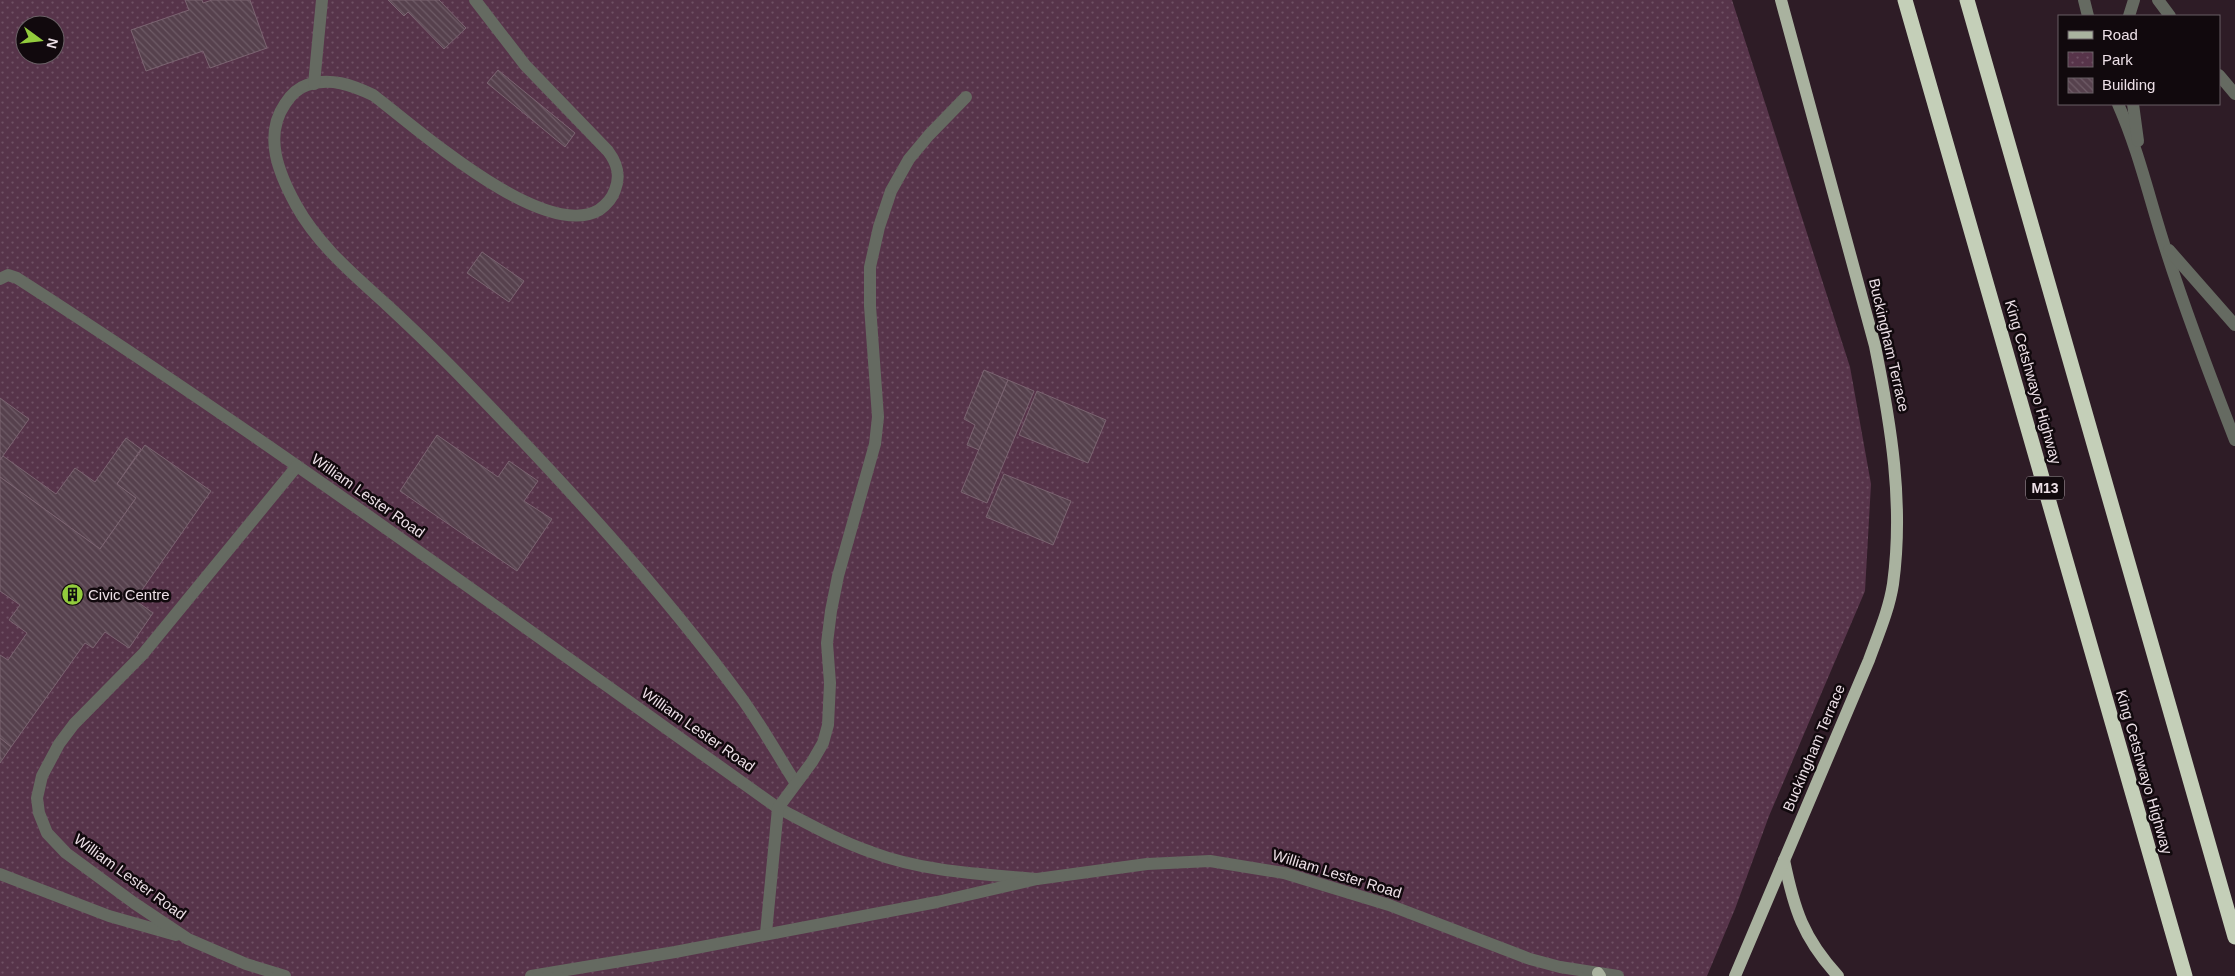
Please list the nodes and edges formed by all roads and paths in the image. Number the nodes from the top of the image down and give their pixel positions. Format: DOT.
graph roads {
  1 [pos="322,0"];
  2 [pos="475,0"];
  3 [pos="1781,0"];
  4 [pos="1905,0"];
  5 [pos="1967,0"];
  6 [pos="2084,0"];
  7 [pos="2134,0"];
  8 [pos="2158,0"];
  9 [pos="2088,15"];
  10 [pos="2129,15"];
  11 [pos="2169,15"];
  12 [pos="2220,76"];
  13 [pos="314,84"];
  14 [pos="2235,94"];
  15 [pos="966,97"];
  16 [pos="2118,105"];
  17 [pos="2133,105"];
  18 [pos="2141,166"];
  19 [pos="2164,245"];
  20 [pos="0,278"];
  21 [pos="2235,325"];
  22 [pos="2235,440"];
  23 [pos="297,466"];
  24 [pos="795,782"];
  25 [pos="778,808"];
  26 [pos="1784,860"];
  27 [pos="0,874"];
  28 [pos="1037,879"];
  29 [pos="766,933"];
  30 [pos="2235,937"];
  31 [pos="188,939"];
  32 [pos="1599,975"];
  33 [pos="285,976"];
  34 [pos="531,976"];
  35 [pos="1618,976"];
  36 [pos="1735,976"];
  37 [pos="1838,976"];
  38 [pos="2185,976"];
  1 -- 13 [label="street"];
  2 -- 13 [label="street"];
  3 -- 26 [label="main road, Buckingham Terrace"];
  4 -- 38 [label="highway, King Cetshwayo Highway / M13"];
  5 -- 30 [label="highway"];
  6 -- 9 [label="street"];
  7 -- 10 [label="street"];
  8 -- 11 [label="street"];
  12 -- 14 [label="street"];
  13 -- 24 [label="street"];
  15 -- 24 [label="street"];
  16 -- 18 [label="street"];
  17 -- 18 [label="street"];
  18 -- 19 [label="street"];
  19 -- 21 [label="street"];
  19 -- 22 [label="street"];
  20 -- 23 [label="street"];
  23 -- 25 [label="street, William Lester Road"];
  23 -- 31 [label="street, William Lester Road"];
  24 -- 25 [label="street"];
  25 -- 28 [label="street, William Lester Road"];
  25 -- 29 [label="street"];
  26 -- 36 [label="main road, Buckingham Terrace"];
  26 -- 37 [label="main road"];
  27 -- 31 [label="street"];
  28 -- 29 [label="street, William Lester Road"];
  28 -- 32 [label="street, William Lester Road"];
  29 -- 34 [label="street, William Lester Road"];
  31 -- 33 [label="street, William Lester Road"];
  32 -- 35 [label="street, William Lester Road"];
}
